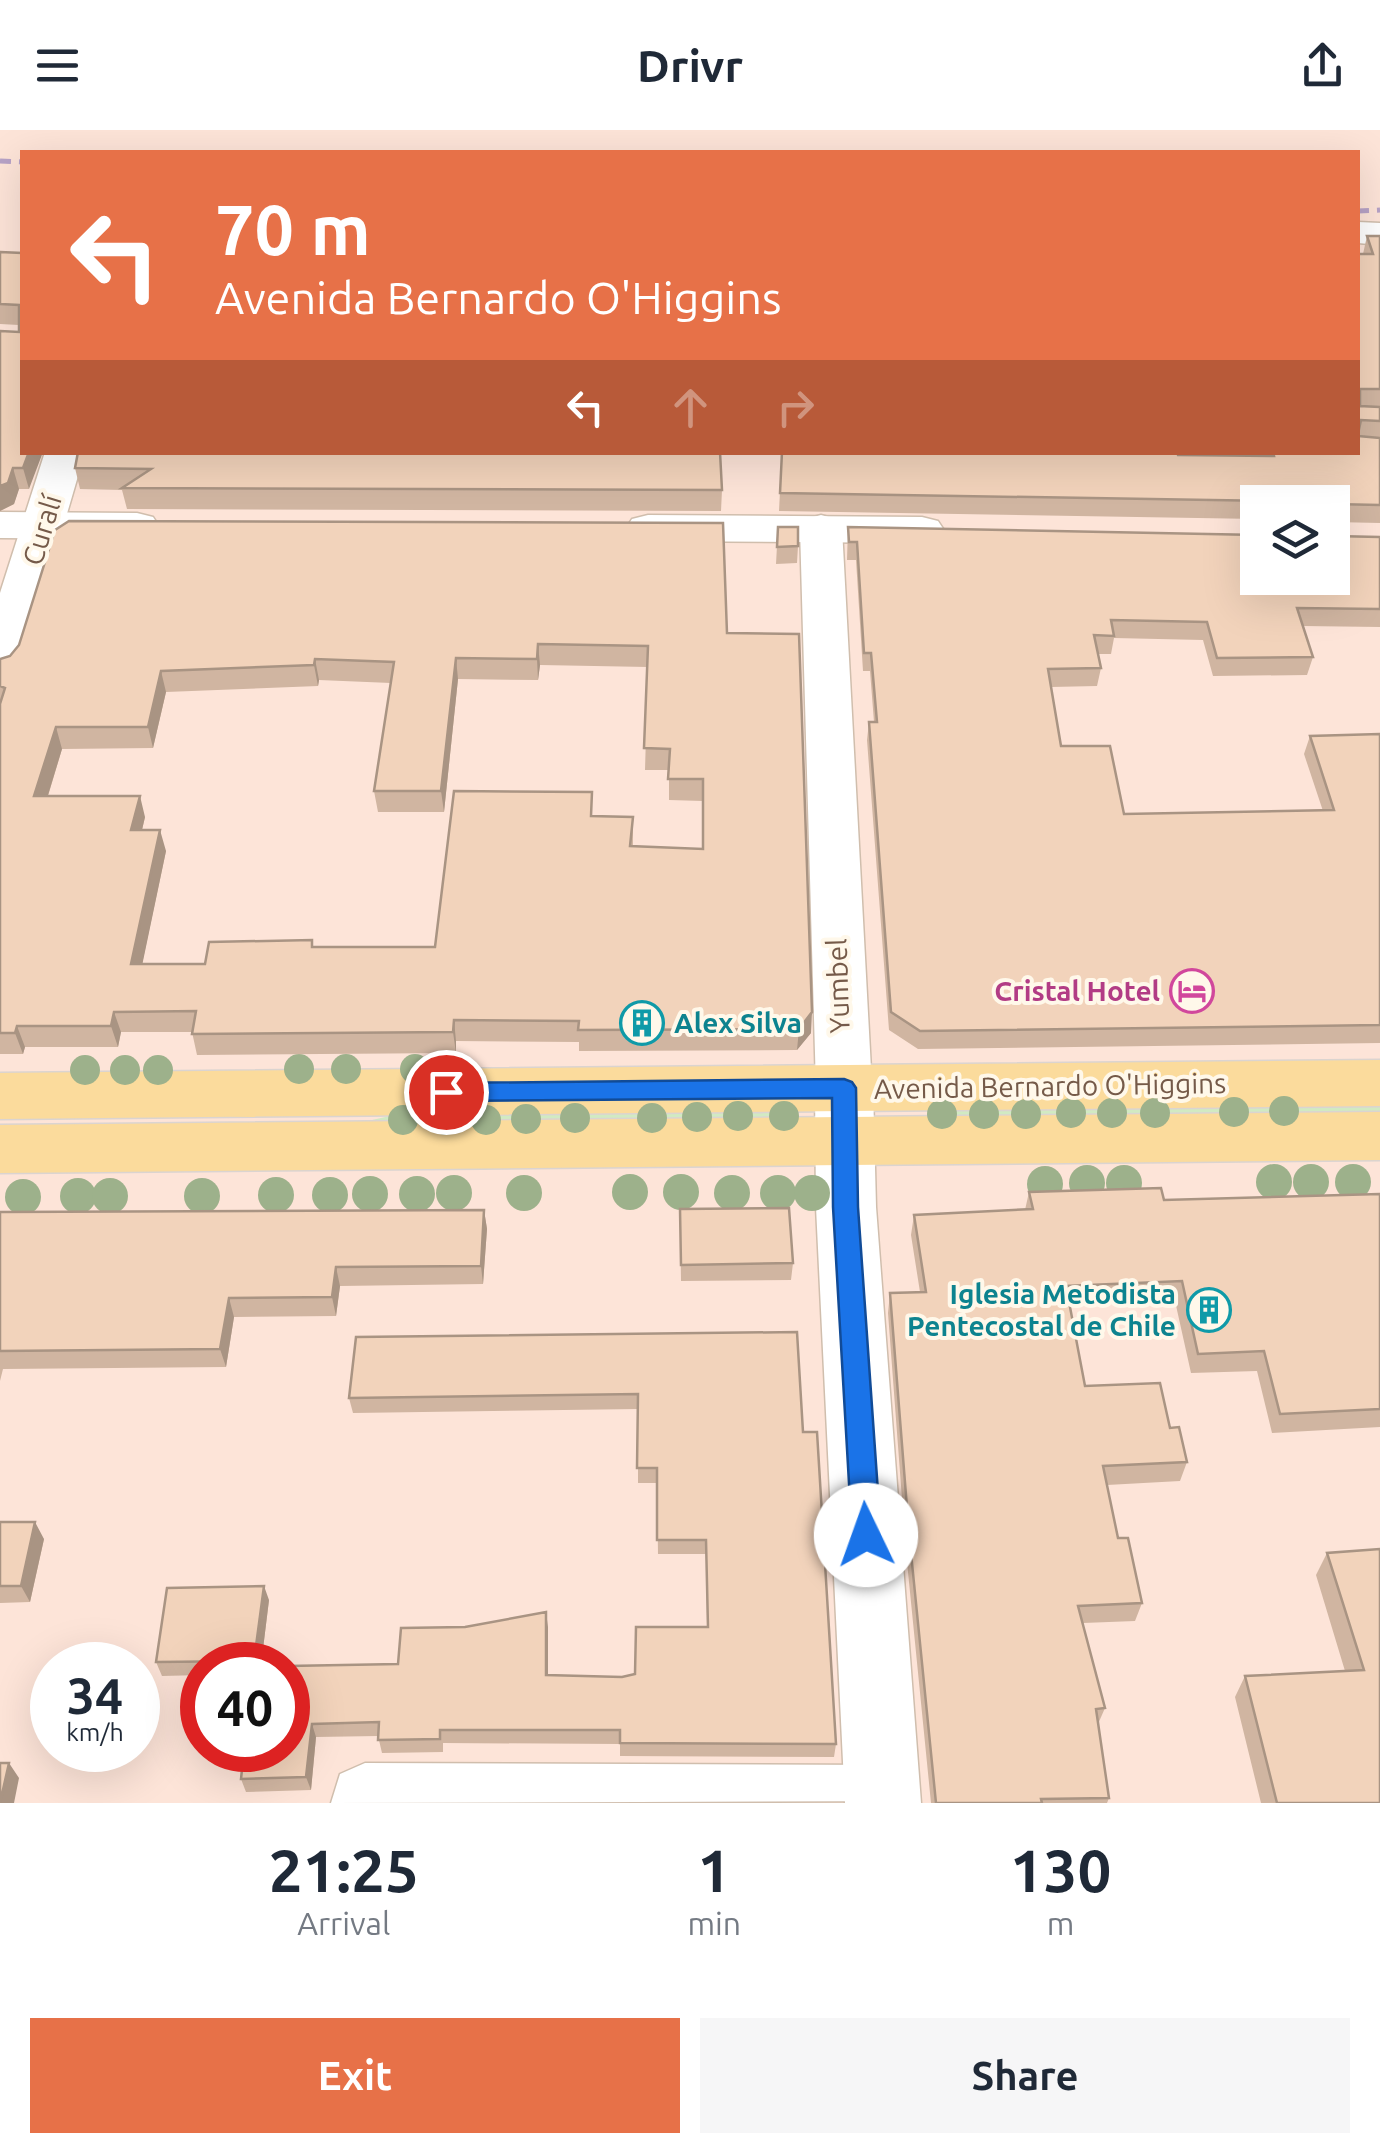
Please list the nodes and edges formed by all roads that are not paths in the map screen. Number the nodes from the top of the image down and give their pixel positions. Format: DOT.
graph roads {
  1 [pos="63,455"];
  2 [pos="0,525"];
  3 [pos="44,526"];
  4 [pos="183,526"];
  5 [pos="602,528"];
  6 [pos="820,528"];
  7 [pos="960,531"];
  8 [pos="0,664"];
  9 [pos="1380,1083"];
  10 [pos="0,1096"];
  11 [pos="844,1115"];
  12 [pos="1380,1136"];
  13 [pos="0,1149"];
  14 [pos="364,1799"];
  15 [pos="883,1802"];
  1 -- 3 [label="street, Curalí"];
  2 -- 3 [label="street"];
  3 -- 4 [label="street"];
  3 -- 8 [label="street, Curalí"];
  5 -- 6 [label="street"];
  6 -- 7 [label="street"];
  6 -- 11 [label="street, Yumbel"];
  9 -- 11 [label="main road, Avenida Bernardo O'Higgins"];
  10 -- 11 [label="main road, Avenida Bernardo O'Higgins"];
  11 -- 12 [label="main road, Avenida Bernardo O'Higgins"];
  11 -- 13 [label="main road, Avenida Bernardo O'Higgins"];
  11 -- 15 [label="street, Yumbel"];
  14 -- 15 [label="street"];
}
